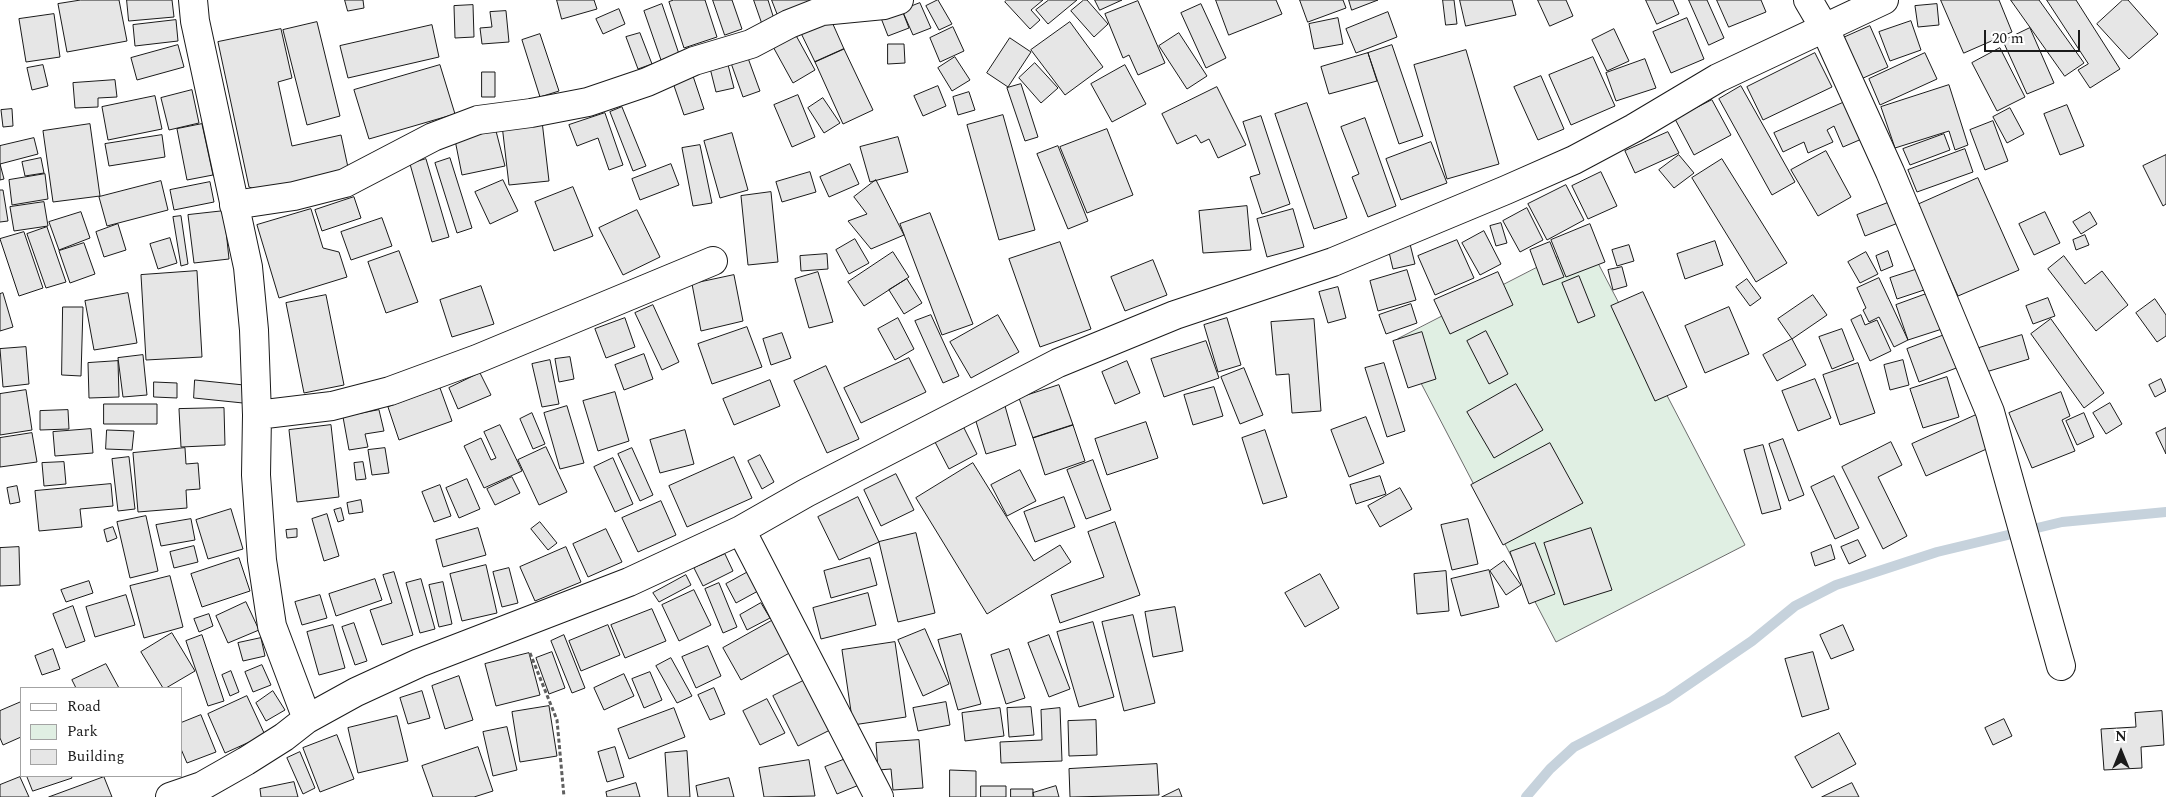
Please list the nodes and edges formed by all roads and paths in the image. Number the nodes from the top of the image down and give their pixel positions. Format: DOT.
graph roads {
  1 [pos="193,0"];
  2 [pos="898,0"];
  3 [pos="1808,0"];
  4 [pos="1884,0"];
  5 [pos="1825,29"];
  6 [pos="234,205"];
  7 [pos="713,261"];
  8 [pos="257,415"];
  9 [pos="741,530"];
  10 [pos="518,624"];
  11 [pos="2061,666"];
  12 [pos="307,719"];
  13 [pos="205,791"];
  14 [pos="170,797"];
  15 [pos="564,797"];
  16 [pos="879,797"];
  1 -- 6 [label="street"];
  2 -- 6 [label="street"];
  3 -- 5 [label="street"];
  4 -- 5 [label="street"];
  5 -- 9 [label="street"];
  5 -- 11 [label="street"];
  6 -- 8 [label="street"];
  7 -- 8 [label="street"];
  8 -- 12 [label="street"];
  9 -- 10 [label="street"];
  9 -- 16 [label="street"];
  10 -- 12 [label="street"];
  10 -- 15 [label="path"];
  12 -- 13 [label="street"];
  13 -- 14 [label="street"];
}
